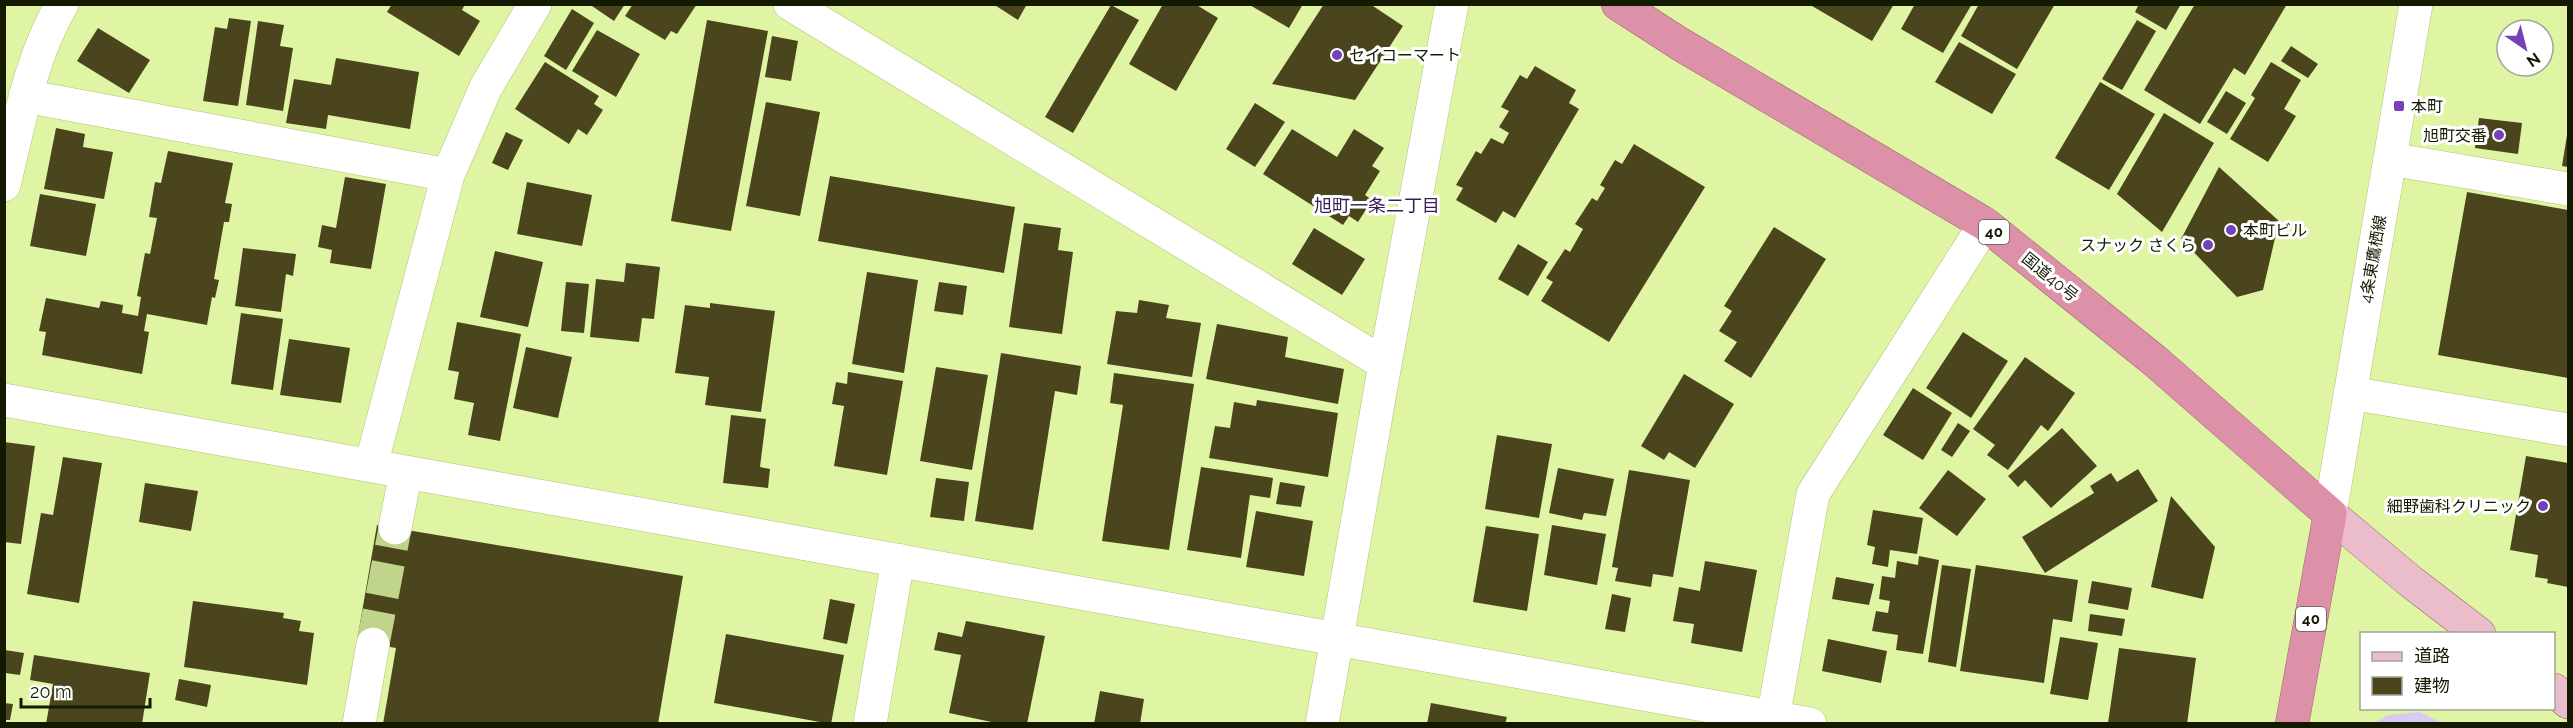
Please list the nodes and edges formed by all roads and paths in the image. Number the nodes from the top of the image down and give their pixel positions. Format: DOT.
graph roads {
  1 [pos="62,4"];
  2 [pos="536,4"];
  3 [pos="790,4"];
  4 [pos="1452,4"];
  5 [pos="1618,4"];
  6 [pos="2415,5"];
  7 [pos="25,96"];
  8 [pos="2390,159"];
  9 [pos="448,175"];
  10 [pos="4,185"];
  11 [pos="2568,189"];
  12 [pos="1985,224"];
  13 [pos="1385,364"];
  14 [pos="2350,393"];
  15 [pos="4,400"];
  16 [pos="2568,430"];
  17 [pos="371,465"];
  18 [pos="406,472"];
  19 [pos="2330,514"];
  20 [pos="395,528"];
  21 [pos="898,560"];
  22 [pos="2478,632"];
  23 [pos="1337,638"];
  24 [pos="373,644"];
  25 [pos="2555,692"];
  26 [pos="2568,702"];
  27 [pos="1773,720"];
  28 [pos="359,723"];
  29 [pos="870,723"];
  30 [pos="1322,723"];
  31 [pos="1810,723"];
  32 [pos="2292,723"];
  1 -- 7 [label="street"];
  2 -- 9 [label="street"];
  3 -- 13 [label="street"];
  4 -- 13 [label="street"];
  5 -- 12 [label="highway, 国道40号 / 40"];
  6 -- 8 [label="street, 4条東鷹栖線"];
  7 -- 9 [label="street"];
  7 -- 10 [label="street"];
  8 -- 11 [label="street"];
  8 -- 14 [label="street, 4条東鷹栖線"];
  9 -- 17 [label="street"];
  12 -- 19 [label="highway, 国道40号 / 40"];
  12 -- 27 [label="street"];
  13 -- 23 [label="street"];
  14 -- 16 [label="street"];
  14 -- 19 [label="street, 4条東鷹栖線"];
  15 -- 17 [label="street"];
  17 -- 18 [label="street"];
  18 -- 20 [label="street"];
  18 -- 21 [label="street"];
  19 -- 22 [label="main road"];
  19 -- 32 [label="highway, 40"];
  21 -- 23 [label="street"];
  21 -- 29 [label="street"];
  23 -- 27 [label="street"];
  23 -- 30 [label="street"];
  24 -- 28 [label="street"];
  25 -- 26 [label="main road"];
  27 -- 31 [label="street"];
}
